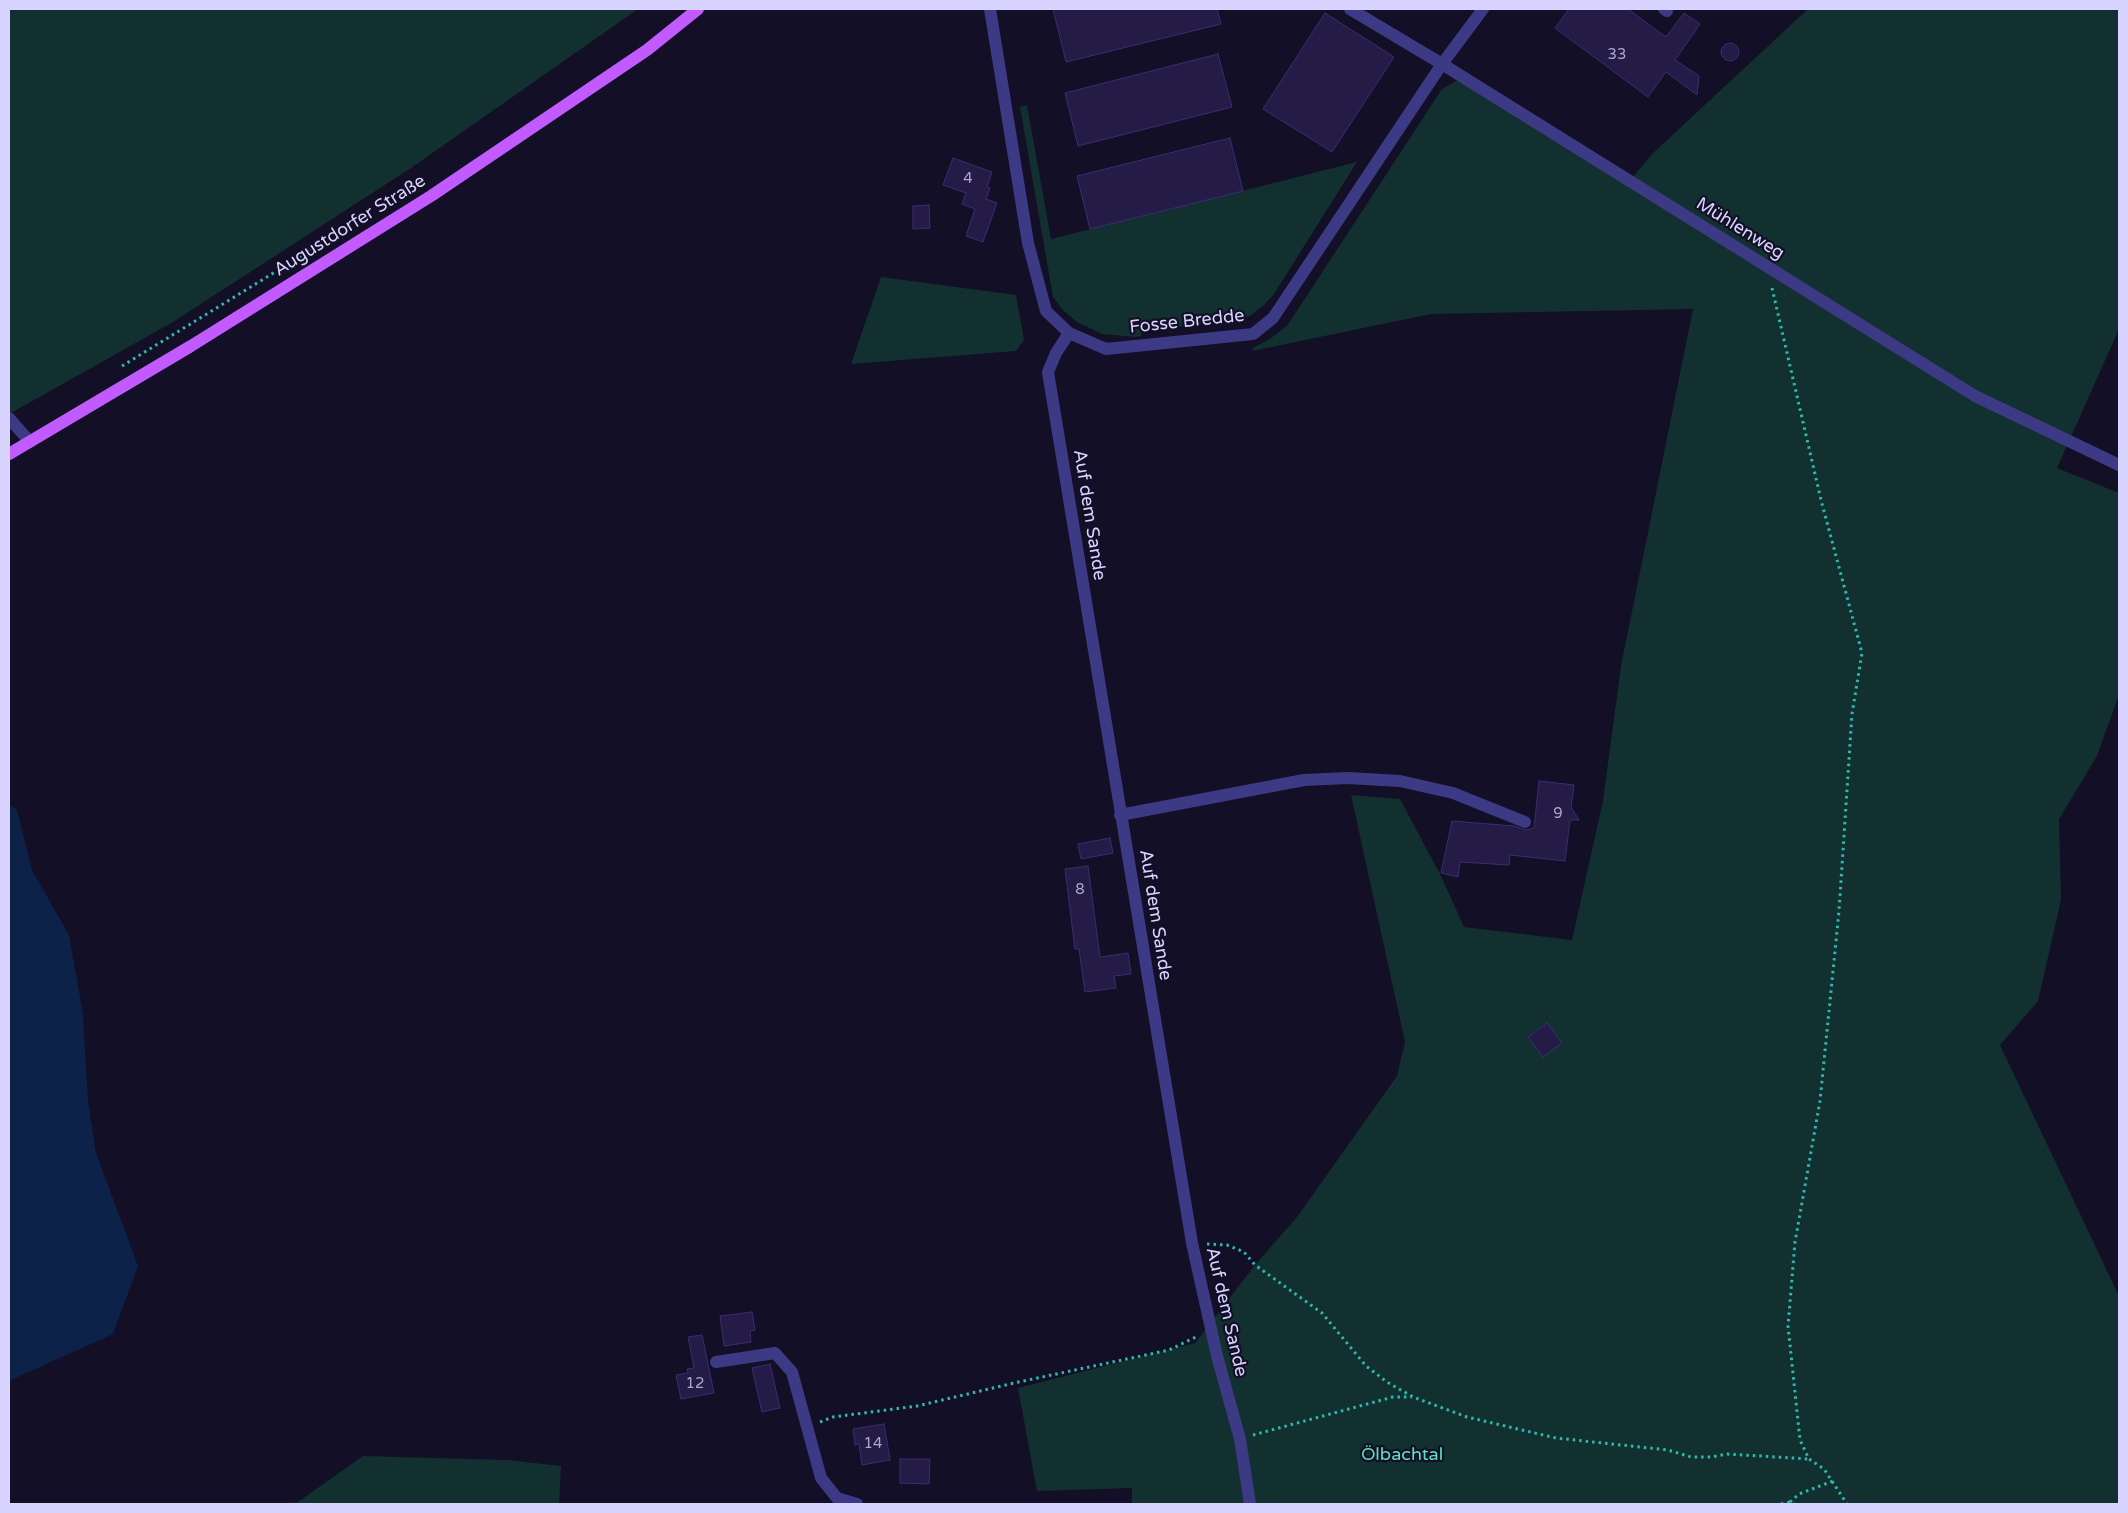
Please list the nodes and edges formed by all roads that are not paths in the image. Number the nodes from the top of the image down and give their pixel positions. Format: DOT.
graph roads {
  1 [pos="698,9"];
  2 [pos="990,9"];
  3 [pos="1350,9"];
  4 [pos="1483,9"];
  5 [pos="1442,64"];
  6 [pos="1069,333"];
  7 [pos="9,418"];
  8 [pos="30,442"];
  9 [pos="9,454"];
  10 [pos="2119,465"];
  11 [pos="1120,815"];
  12 [pos="1525,822"];
  13 [pos="716,1362"];
  14 [pos="857,1504"];
  15 [pos="1250,1504"];
  1 -- 8 [label="main road, Augustdorfer Straße"];
  2 -- 6 [label="street, Fosse Bredde"];
  3 -- 5 [label="street, Mühlenweg"];
  4 -- 5 [label="street, Fosse Bredde"];
  5 -- 6 [label="street, Fosse Bredde"];
  5 -- 10 [label="street, Mühlenweg"];
  6 -- 11 [label="street, Auf dem Sande"];
  7 -- 8 [label="street"];
  8 -- 9 [label="main road, Augustdorfer Straße"];
  11 -- 12 [label="street"];
  11 -- 15 [label="street, Auf dem Sande"];
  13 -- 14 [label="street"];
}
